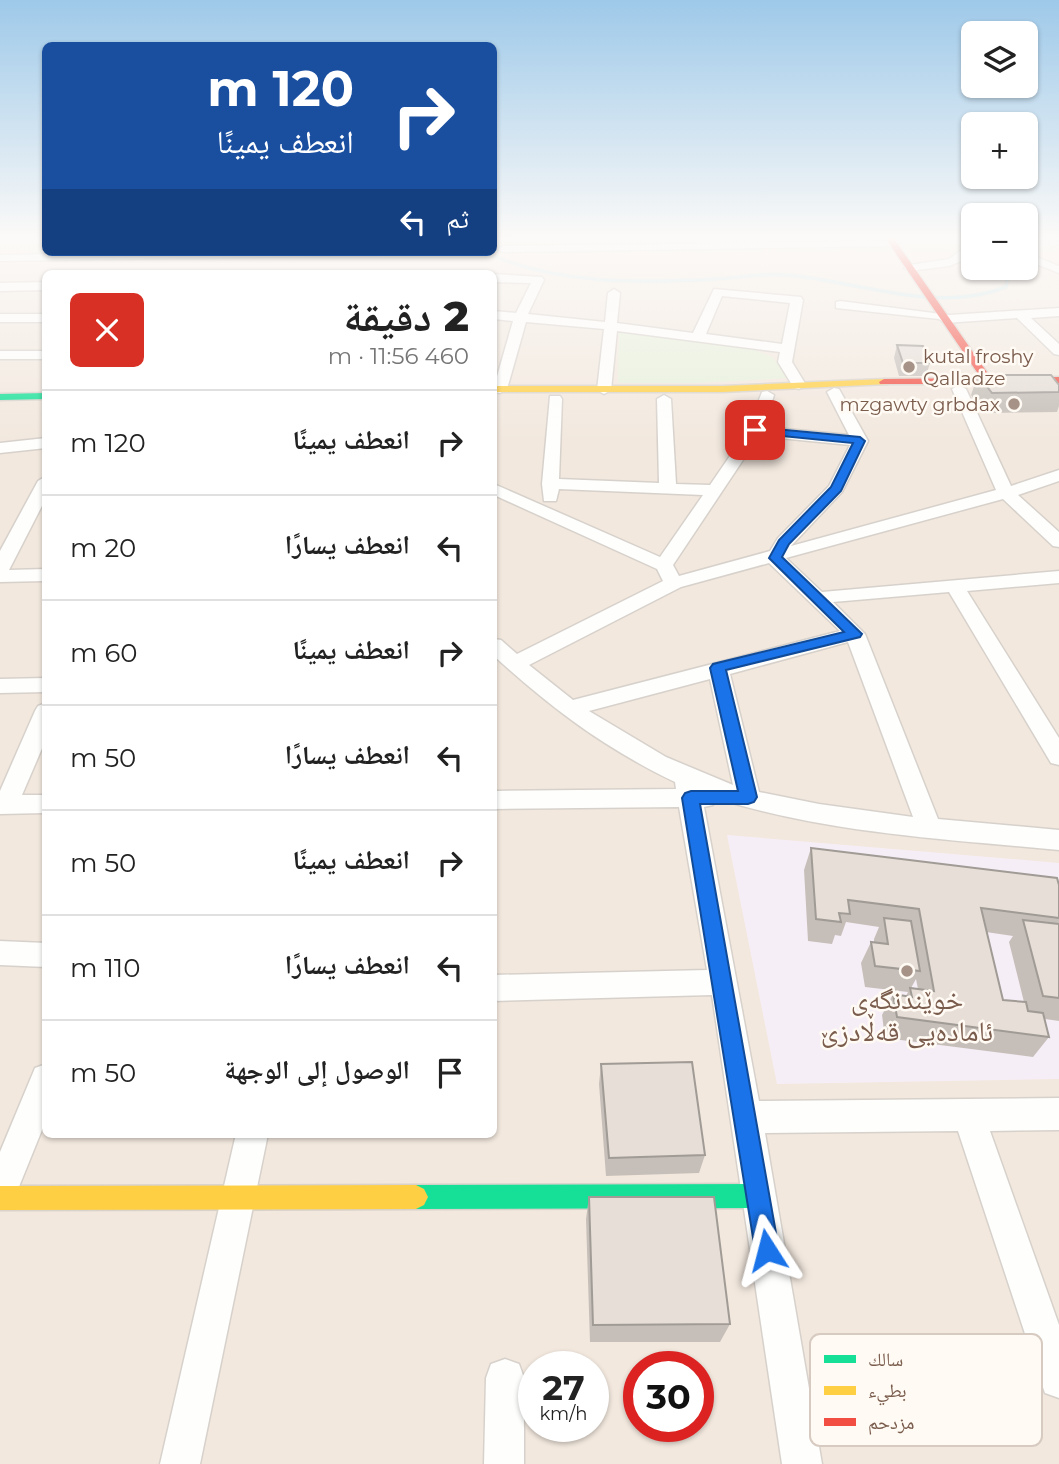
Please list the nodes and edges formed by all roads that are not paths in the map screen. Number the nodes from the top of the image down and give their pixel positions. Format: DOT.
graph roads {
  1 [pos="527,304"];
  2 [pos="613,304"];
  3 [pos="713,304"];
  4 [pos="796,304"];
  5 [pos="934,304"];
  6 [pos="840,305"];
  7 [pos="1059,312"];
  8 [pos="941,314"];
  9 [pos="497,315"];
  10 [pos="521,316"];
  11 [pos="1022,316"];
  12 [pos="0,318"];
  13 [pos="42,318"];
  14 [pos="610,326"];
  15 [pos="698,337"];
  16 [pos="1057,346"];
  17 [pos="787,349"];
  18 [pos="0,355"];
  19 [pos="42,355"];
  20 [pos="1059,380"];
  21 [pos="799,384"];
  22 [pos="991,384"];
  23 [pos="1059,388"];
  24 [pos="497,389"];
  25 [pos="959,389"];
  26 [pos="604,390"];
  27 [pos="497,392"];
  28 [pos="497,392"];
  29 [pos="834,392"];
  30 [pos="766,395"];
  31 [pos="42,396"];
  32 [pos="0,397"];
  33 [pos="555,399"];
  34 [pos="664,399"];
  35 [pos="42,405"];
  36 [pos="0,407"];
  37 [pos="755,430"];
  38 [pos="860,441"];
  39 [pos="42,443"];
  40 [pos="0,448"];
  41 [pos="1059,475"];
  42 [pos="550,484"];
  43 [pos="668,487"];
  44 [pos="42,489"];
  45 [pos="497,490"];
  46 [pos="715,490"];
  47 [pos="1006,493"];
  48 [pos="549,512"];
  49 [pos="1059,542"];
  50 [pos="775,558"];
  51 [pos="664,565"];
  52 [pos="0,569"];
  53 [pos="42,575"];
  54 [pos="0,576"];
  55 [pos="1059,577"];
  56 [pos="674,583"];
  57 [pos="954,585"];
  58 [pos="817,598"];
  59 [pos="855,634"];
  60 [pos="497,648"];
  61 [pos="514,664"];
  62 [pos="718,668"];
  63 [pos="42,685"];
  64 [pos="0,687"];
  65 [pos="567,709"];
  66 [pos="39,739"];
  67 [pos="1059,757"];
  68 [pos="688,788"];
  69 [pos="748,797"];
  70 [pos="497,800"];
  71 [pos="3,804"];
  72 [pos="42,804"];
  73 [pos="929,827"];
  74 [pos="1059,840"];
  75 [pos="0,953"];
  76 [pos="42,955"];
  77 [pos="724,982"];
  78 [pos="497,988"];
  79 [pos="42,1089"];
  80 [pos="1059,1114"];
  81 [pos="969,1116"];
  82 [pos="745,1118"];
  83 [pos="251,1138"];
  84 [pos="0,1192"];
  85 [pos="758,1196"];
  86 [pos="0,1198"];
  87 [pos="238,1198"];
  88 [pos="505,1378"];
  89 [pos="1059,1380"];
  90 [pos="180,1464"];
  91 [pos="504,1464"];
  92 [pos="802,1464"];
  1 -- 10 [label="street"];
  2 -- 14 [label="street"];
  3 -- 15 [label="street"];
  4 -- 17 [label="street"];
  5 -- 8 [label="main road"];
  6 -- 8 [label="street"];
  7 -- 11 [label="street"];
  8 -- 11 [label="street"];
  8 -- 22 [label="main road"];
  9 -- 10 [label="street"];
  10 -- 14 [label="street"];
  10 -- 24 [label="street"];
  11 -- 16 [label="street"];
  12 -- 13 [label="street"];
  14 -- 15 [label="street"];
  14 -- 26 [label="street"];
  15 -- 17 [label="street"];
  17 -- 21 [label="street"];
  18 -- 19 [label="street"];
  20 -- 22 [label="main road"];
  21 -- 22 [label="main road"];
  21 -- 26 [label="main road"];
  22 -- 23 [label="main road"];
  22 -- 25 [label="main road"];
  25 -- 29 [label="main road"];
  25 -- 47 [label="street"];
  26 -- 27 [label="main road"];
  28 -- 33 [label="main road"];
  29 -- 30 [label="main road"];
  29 -- 38 [label="street"];
  30 -- 34 [label="main road"];
  30 -- 37 [label="street"];
  31 -- 32 [label="main road"];
  33 -- 34 [label="main road"];
  33 -- 42 [label="street"];
  34 -- 43 [label="street"];
  35 -- 36 [label="main road"];
  37 -- 38 [label="street"];
  37 -- 46 [label="street"];
  38 -- 50 [label="street"];
  39 -- 40 [label="street"];
  41 -- 47 [label="street"];
  42 -- 43 [label="street"];
  42 -- 48 [label="street"];
  43 -- 46 [label="street"];
  44 -- 52 [label="street"];
  45 -- 48 [label="street"];
  46 -- 51 [label="street"];
  47 -- 49 [label="street"];
  47 -- 50 [label="street"];
  48 -- 51 [label="street"];
  50 -- 56 [label="street"];
  50 -- 58 [label="street"];
  51 -- 56 [label="street"];
  53 -- 54 [label="street"];
  55 -- 57 [label="street"];
  56 -- 61 [label="street"];
  57 -- 58 [label="street"];
  57 -- 67 [label="street"];
  58 -- 59 [label="street"];
  59 -- 62 [label="street"];
  59 -- 73 [label="street"];
  60 -- 61 [label="street"];
  61 -- 65 [label="street"];
  62 -- 65 [label="street"];
  62 -- 69 [label="street"];
  63 -- 64 [label="street"];
  65 -- 68 [label="street"];
  66 -- 71 [label="street"];
  68 -- 69 [label="street"];
  68 -- 70 [label="street"];
  68 -- 77 [label="street"];
  69 -- 73 [label="street"];
  71 -- 72 [label="street"];
  73 -- 74 [label="street"];
  75 -- 76 [label="street"];
  77 -- 78 [label="street"];
  77 -- 82 [label="street"];
  79 -- 84 [label="street"];
  80 -- 81 [label="street"];
  81 -- 82 [label="street"];
  81 -- 89 [label="street"];
  82 -- 85 [label="street"];
  83 -- 87 [label="street"];
  85 -- 87 [label="main road"];
  85 -- 92 [label="street"];
  86 -- 87 [label="main road"];
  87 -- 90 [label="street"];
  88 -- 91 [label="street"];
}
